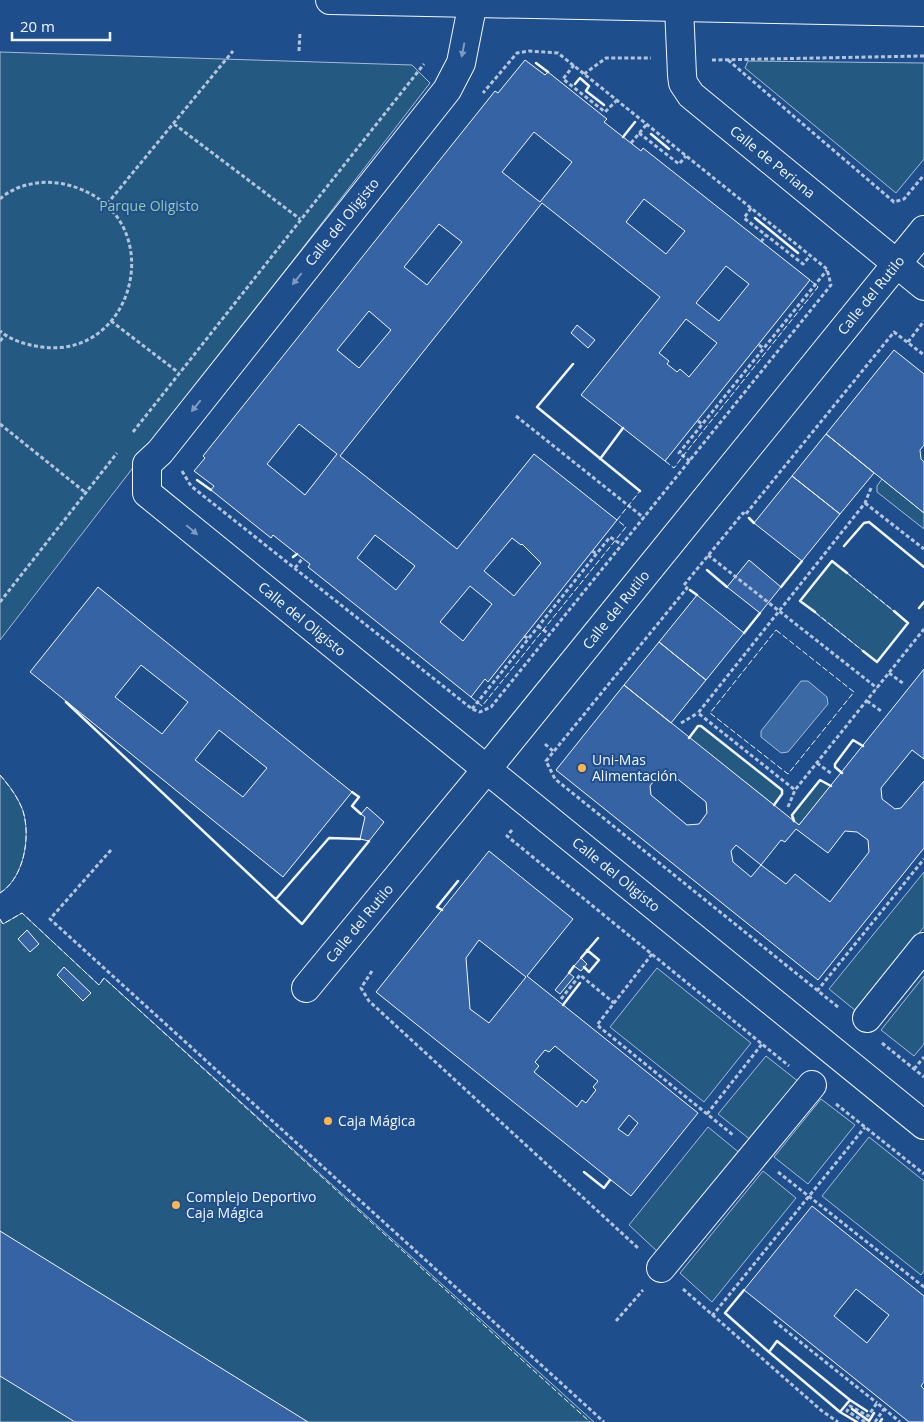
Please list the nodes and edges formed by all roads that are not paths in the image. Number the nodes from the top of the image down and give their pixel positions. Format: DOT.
graph roads {
  1 [pos="330,0"];
  2 [pos="473,2"];
  3 [pos="679,7"];
  4 [pos="924,12"];
  5 [pos="924,230"];
  6 [pos="897,264"];
  7 [pos="924,286"];
  8 [pos="486,770"];
  9 [pos="924,947"];
  10 [pos="306,988"];
  11 [pos="872,1028"];
  12 [pos="812,1085"];
  13 [pos="924,1124"];
  14 [pos="661,1268"];
  1 -- 2 [label="street"];
  2 -- 3 [label="street"];
  2 -- 8 [label="street, Calle del Oligisto, one-way"];
  3 -- 4 [label="street"];
  3 -- 6 [label="street, Calle de Periana"];
  5 -- 6 [label="street, Calle del Rutilo"];
  6 -- 7 [label="street, Calle de Periana"];
  6 -- 8 [label="street, Calle del Rutilo"];
  8 -- 10 [label="street, Calle del Rutilo"];
  8 -- 13 [label="street, Calle del Oligisto"];
  9 -- 11 [label="street"];
  12 -- 14 [label="street"];
}
